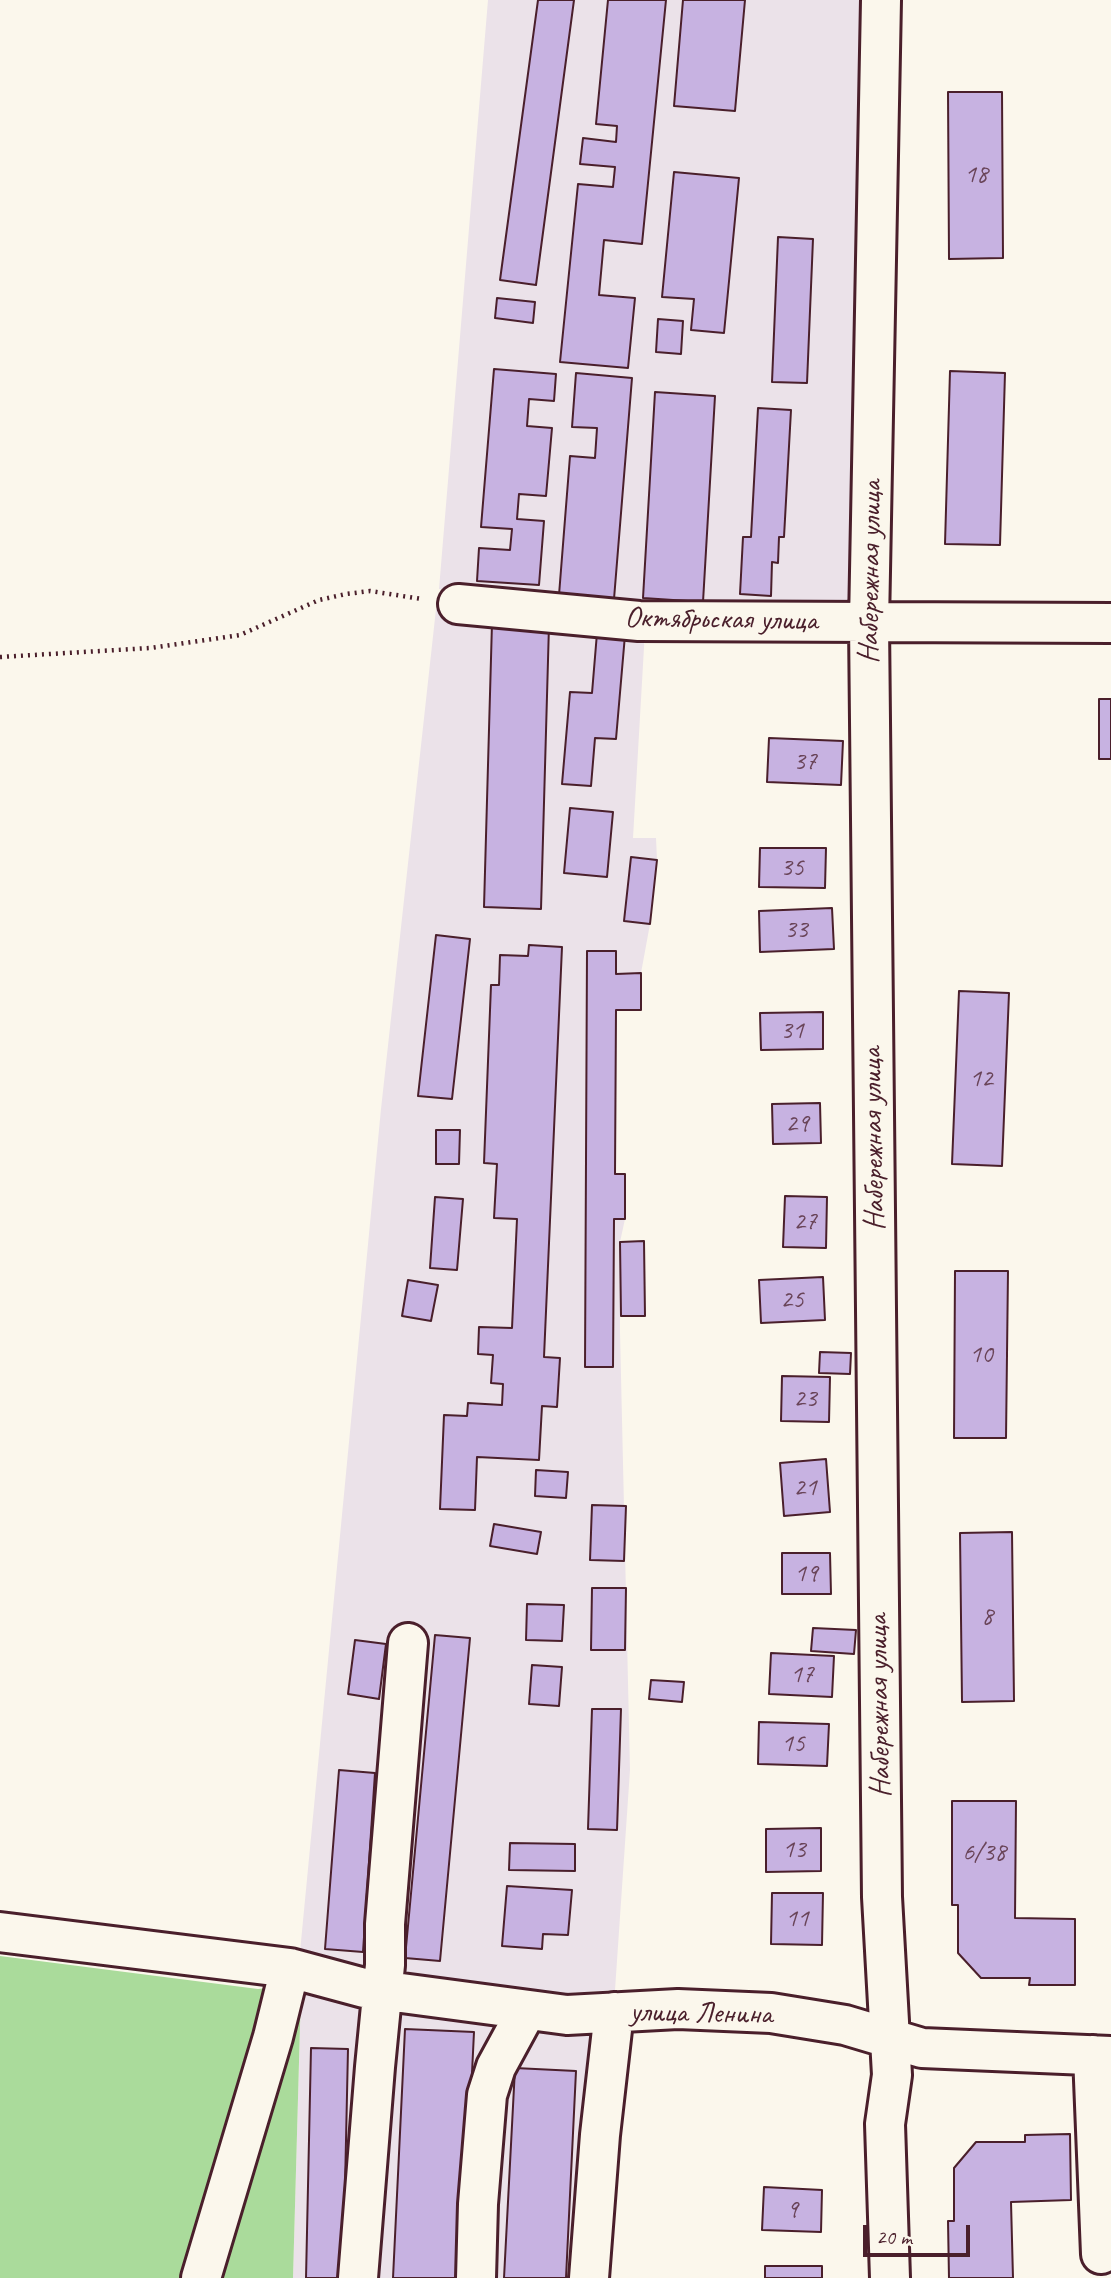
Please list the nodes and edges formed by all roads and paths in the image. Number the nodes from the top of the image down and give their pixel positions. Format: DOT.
graph roads {
  1 [pos="881,0"];
  2 [pos="458,604"];
  3 [pos="869,622"];
  4 [pos="1111,623"];
  5 [pos="0,657"];
  6 [pos="408,1643"];
  7 [pos="0,1933"];
  8 [pos="290,1968"];
  9 [pos="383,1990"];
  10 [pos="527,2010"];
  11 [pos="614,2012"];
  12 [pos="890,2038"];
  13 [pos="1102,2055"];
  14 [pos="1101,2254"];
  15 [pos="201,2278"];
  16 [pos="358,2278"];
  17 [pos="476,2278"];
  18 [pos="589,2278"];
  19 [pos="890,2278"];
  1 -- 3 [label="street, Набережная улица"];
  2 -- 3 [label="street, Октябрьская улица"];
  2 -- 5 [label="path"];
  3 -- 4 [label="street, Октябрьская улица"];
  3 -- 12 [label="street, Набережная улица"];
  6 -- 9 [label="street"];
  7 -- 8 [label="street, улица Ленина"];
  8 -- 9 [label="street, улица Ленина"];
  8 -- 15 [label="street"];
  9 -- 10 [label="street, улица Ленина"];
  9 -- 16 [label="street"];
  10 -- 11 [label="street, улица Ленина"];
  10 -- 17 [label="street"];
  11 -- 12 [label="street, улица Ленина"];
  11 -- 18 [label="street"];
  12 -- 13 [label="street, улица Ленина"];
  12 -- 19 [label="street, Набережная улица"];
  13 -- 14 [label="street"];
}
